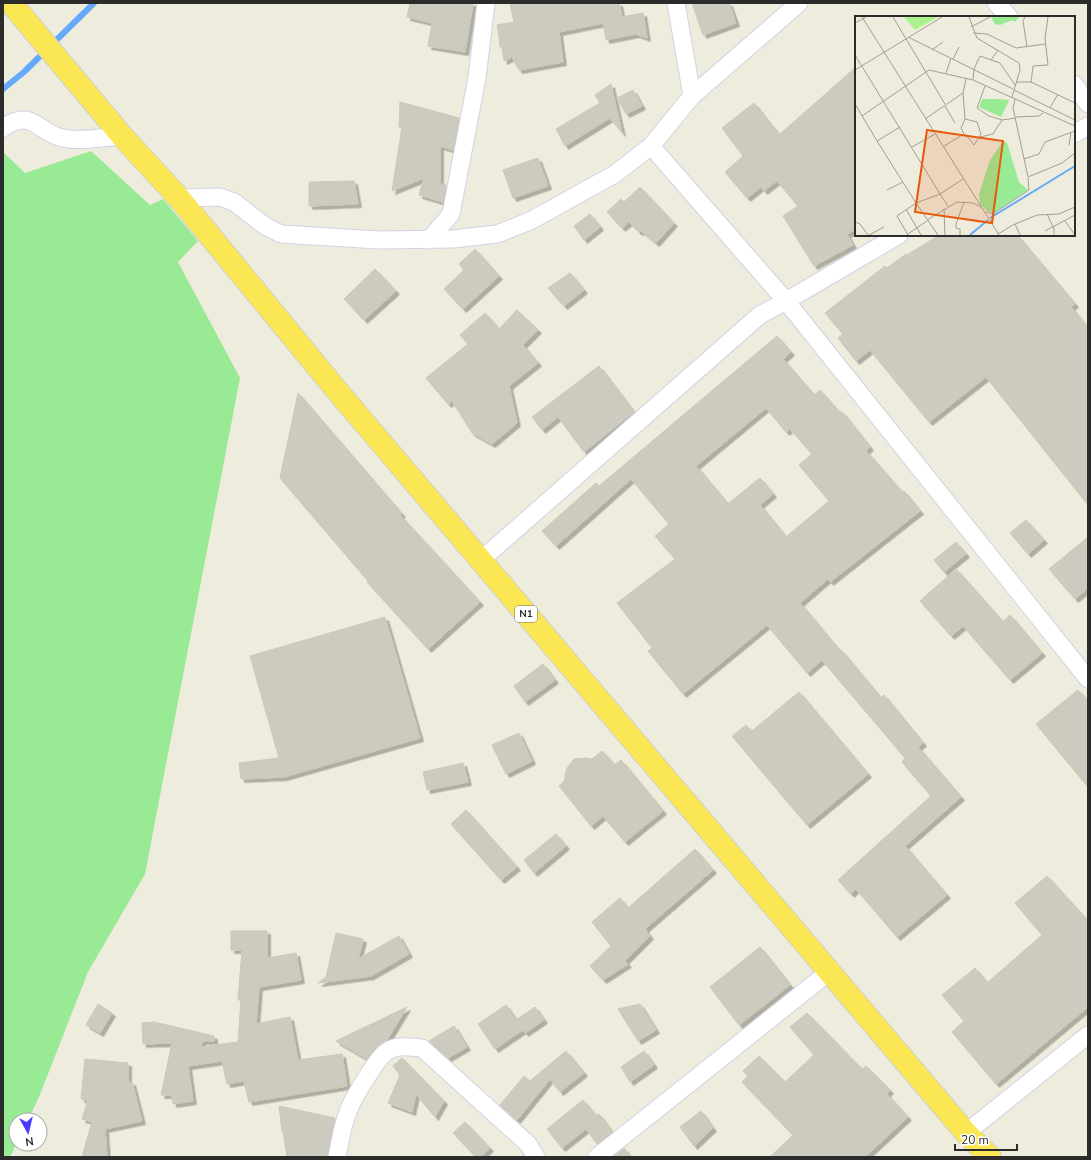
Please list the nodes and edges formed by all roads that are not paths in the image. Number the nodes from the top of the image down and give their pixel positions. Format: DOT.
graph roads {
  1 [pos="11,3"];
  2 [pos="486,3"];
  3 [pos="676,3"];
  4 [pos="799,3"];
  5 [pos="996,3"];
  6 [pos="1008,16"];
  7 [pos="1075,85"];
  8 [pos="692,96"];
  9 [pos="1088,104"];
  10 [pos="1088,126"];
  11 [pos="3,128"];
  12 [pos="1075,133"];
  13 [pos="122,136"];
  14 [pos="650,146"];
  15 [pos="179,198"];
  16 [pos="897,236"];
  17 [pos="429,240"];
  18 [pos="786,300"];
  19 [pos="481,560"];
  20 [pos="1088,679"];
  21 [pos="829,972"];
  22 [pos="1088,1035"];
  23 [pos="966,1133"];
  24 [pos="337,1157"];
  25 [pos="536,1157"];
  26 [pos="597,1157"];
  27 [pos="990,1157"];
  1 -- 13 [label="highway, N1"];
  2 -- 17 [label="street"];
  3 -- 8 [label="street"];
  4 -- 8 [label="street"];
  5 -- 6 [label="street"];
  7 -- 9 [label="street"];
  8 -- 14 [label="street"];
  10 -- 12 [label="street"];
  11 -- 13 [label="street"];
  13 -- 15 [label="highway, N1"];
  14 -- 17 [label="street"];
  14 -- 18 [label="street"];
  15 -- 17 [label="street"];
  15 -- 19 [label="highway, N1"];
  16 -- 18 [label="street"];
  18 -- 19 [label="street"];
  18 -- 20 [label="street"];
  19 -- 21 [label="highway, N1"];
  21 -- 23 [label="highway, N1"];
  21 -- 26 [label="street"];
  22 -- 23 [label="street"];
  23 -- 27 [label="highway, N1"];
  24 -- 25 [label="street"];
}
